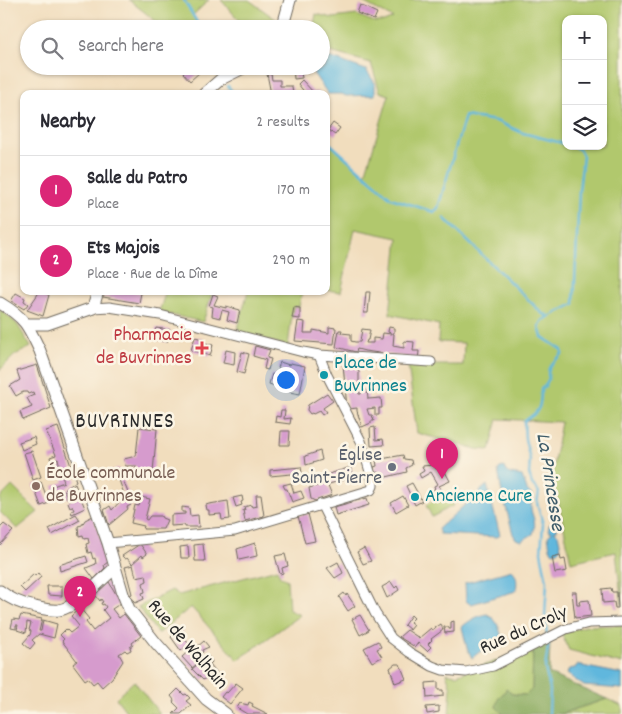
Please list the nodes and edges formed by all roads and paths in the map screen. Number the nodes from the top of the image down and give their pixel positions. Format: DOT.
graph roads {
  1 [pos="290,0"];
  2 [pos="284,20"];
  3 [pos="229,75"];
  4 [pos="209,90"];
  5 [pos="97,295"];
  6 [pos="0,304"];
  7 [pos="93,308"];
  8 [pos="27,324"];
  9 [pos="319,355"];
  10 [pos="431,362"];
  11 [pos="322,504"];
  12 [pos="108,543"];
  13 [pos="116,568"];
  14 [pos="0,590"];
  15 [pos="622,622"];
  16 [pos="226,714"];
  1 -- 2 [label="street"];
  3 -- 4 [label="street"];
  5 -- 7 [label="street"];
  6 -- 8 [label="street"];
  7 -- 8 [label="street"];
  7 -- 9 [label="street"];
  8 -- 12 [label="street, Rue de Walhain"];
  9 -- 10 [label="street"];
  9 -- 11 [label="street"];
  11 -- 12 [label="street"];
  11 -- 15 [label="street, Rue du Croly"];
  12 -- 13 [label="street, Rue de Walhain"];
  13 -- 14 [label="street"];
  13 -- 16 [label="street, Rue de Walhain"];
}
